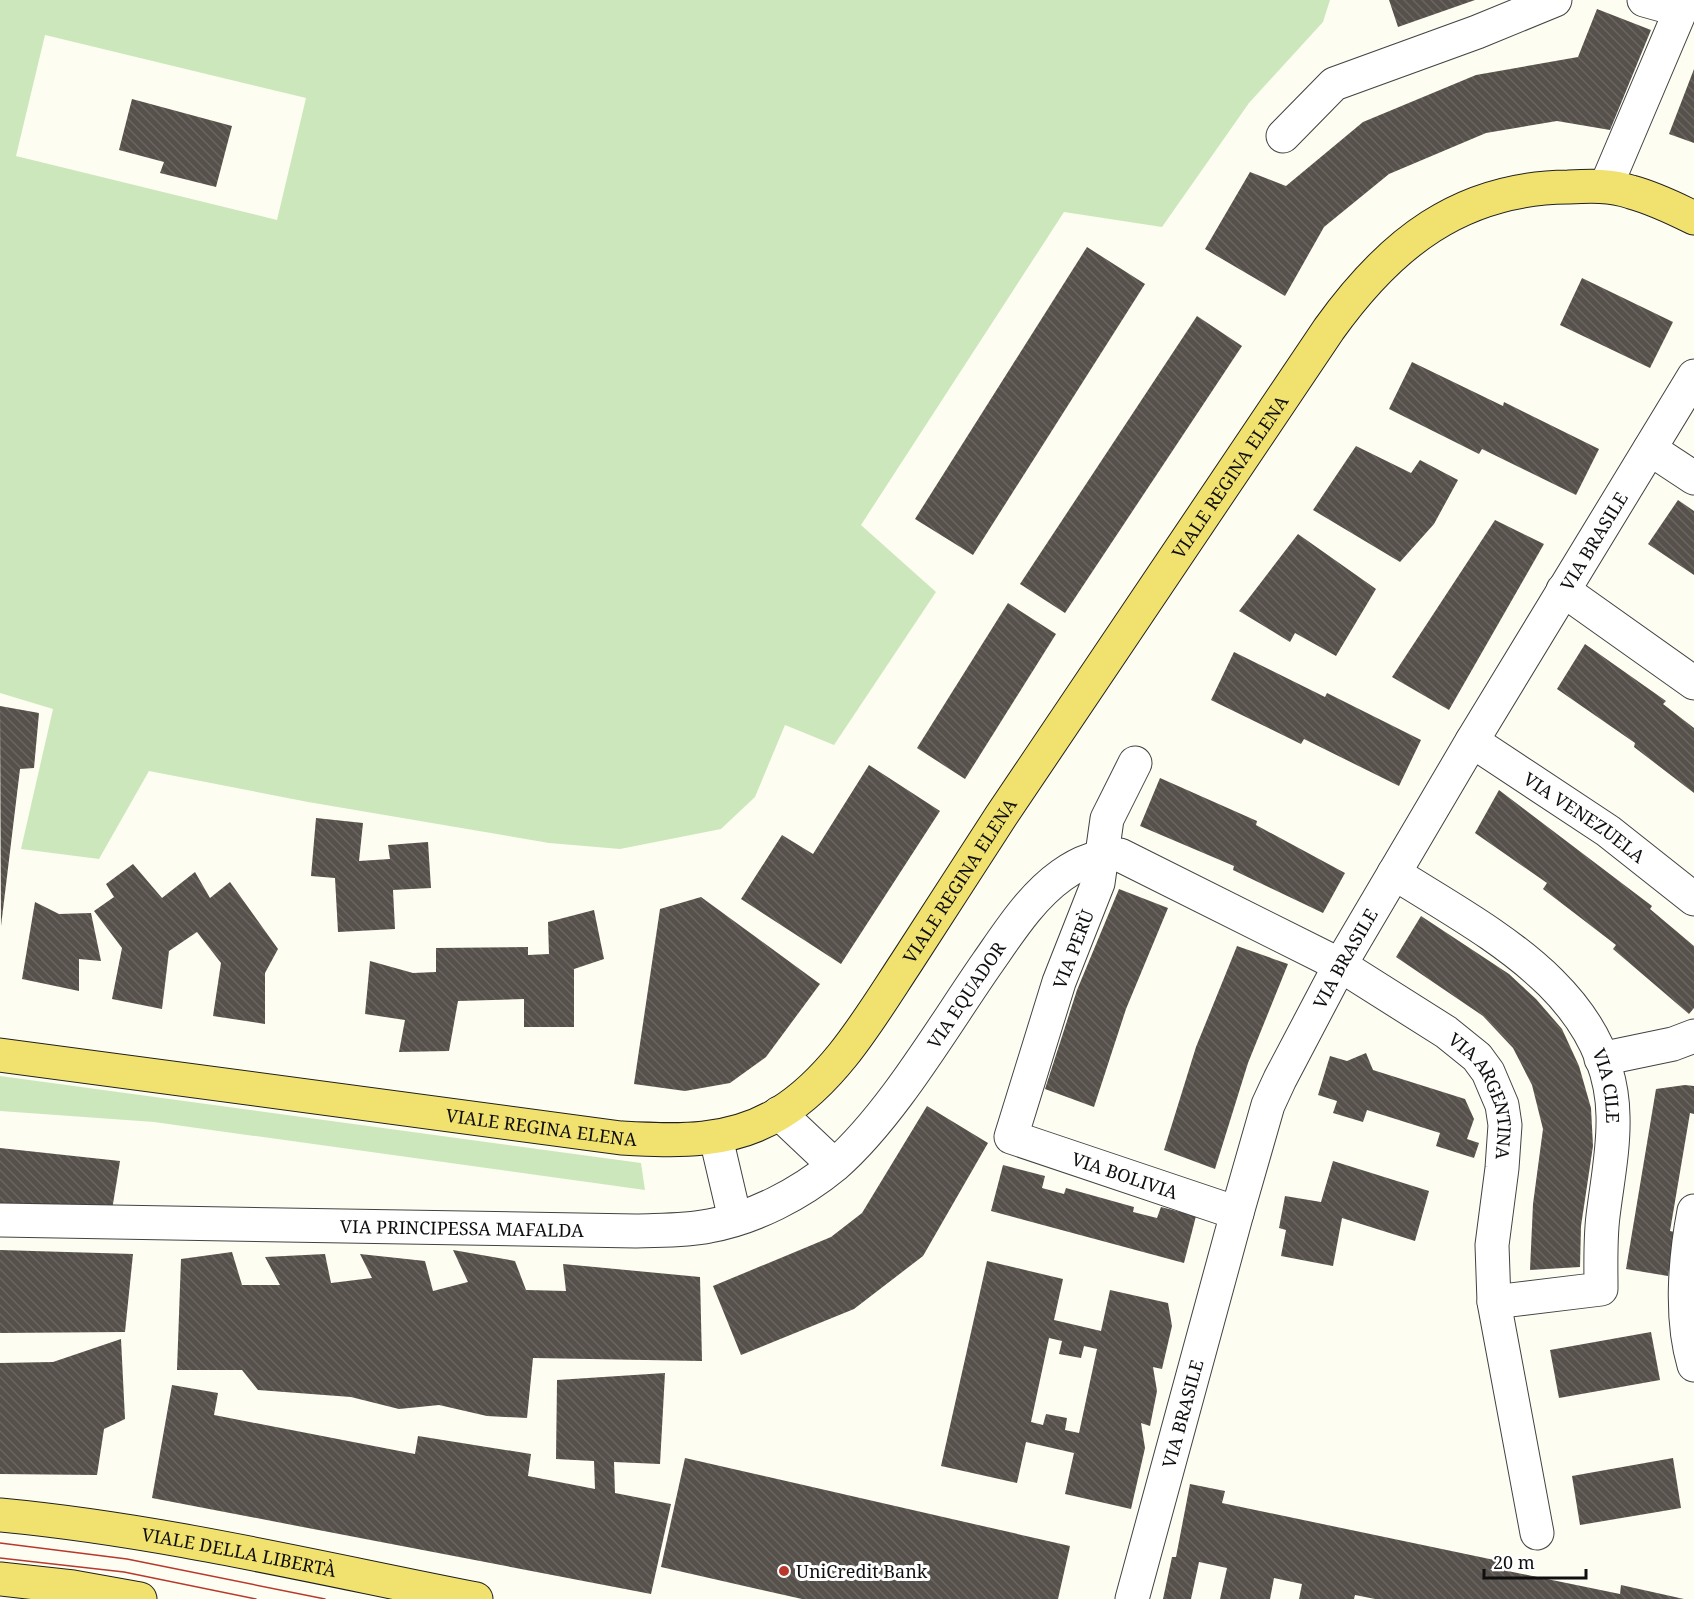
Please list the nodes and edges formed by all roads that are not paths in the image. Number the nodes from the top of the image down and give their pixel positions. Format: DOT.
graph roads {
  1 [pos="1555,0"];
  2 [pos="1644,0"];
  3 [pos="1682,5"];
  4 [pos="1283,136"];
  5 [pos="1605,186"];
  6 [pos="1694,218"];
  7 [pos="1694,376"];
  8 [pos="1650,449"];
  9 [pos="1694,478"];
  10 [pos="1563,590"];
  11 [pos="1694,683"];
  12 [pos="1472,741"];
  13 [pos="1135,763"];
  14 [pos="1111,855"];
  15 [pos="1394,873"];
  16 [pos="1694,899"];
  17 [pos="1340,964"];
  18 [pos="1694,1036"];
  19 [pos="0,1055"];
  20 [pos="1601,1059"];
  21 [pos="779,1113"];
  22 [pos="1011,1137"];
  23 [pos="716,1138"];
  24 [pos="834,1165"];
  25 [pos="1694,1211"];
  26 [pos="1238,1213"];
  27 [pos="735,1219"];
  28 [pos="0,1221"];
  29 [pos="1494,1302"];
  30 [pos="1694,1365"];
  31 [pos="0,1515"];
  32 [pos="1538,1533"];
  33 [pos="0,1579"];
  34 [pos="140,1599"];
  35 [pos="476,1599"];
  36 [pos="1132,1599"];
  1 -- 4 [label="street"];
  2 -- 3 [label="street"];
  3 -- 5 [label="street"];
  5 -- 6 [label="main road, VIALE REGINA ELENA"];
  5 -- 21 [label="main road, VIALE REGINA ELENA"];
  7 -- 8 [label="street, VIA BRASILE"];
  8 -- 9 [label="street"];
  8 -- 10 [label="street, VIA BRASILE"];
  10 -- 11 [label="street"];
  10 -- 12 [label="street, VIA BRASILE"];
  12 -- 15 [label="street, VIA BRASILE"];
  12 -- 16 [label="street, VIA VENEZUELA"];
  13 -- 14 [label="street, VIA PERÙ"];
  14 -- 17 [label="street, VIA ARGENTINA"];
  14 -- 22 [label="street, VIA PERÙ"];
  14 -- 24 [label="street, VIA EQUADOR"];
  15 -- 17 [label="street, VIA BRASILE"];
  15 -- 20 [label="street, VIA CILE"];
  17 -- 26 [label="street, VIA BRASILE"];
  17 -- 29 [label="street, VIA ARGENTINA"];
  18 -- 20 [label="street"];
  19 -- 23 [label="main road, VIALE REGINA ELENA"];
  20 -- 29 [label="street, VIA CILE"];
  21 -- 23 [label="main road, VIALE REGINA ELENA"];
  21 -- 24 [label="street"];
  22 -- 26 [label="street, VIA BOLIVIA"];
  23 -- 27 [label="street"];
  24 -- 27 [label="street, VIA PRINCIPESSA MAFALDA"];
  25 -- 30 [label="street"];
  26 -- 36 [label="street, VIA BRASILE"];
  27 -- 28 [label="street, VIA PRINCIPESSA MAFALDA"];
  29 -- 32 [label="street, VIA ARGENTINA"];
  31 -- 35 [label="main road, VIALE DELLA LIBERTÀ"];
  33 -- 34 [label="main road"];
}
